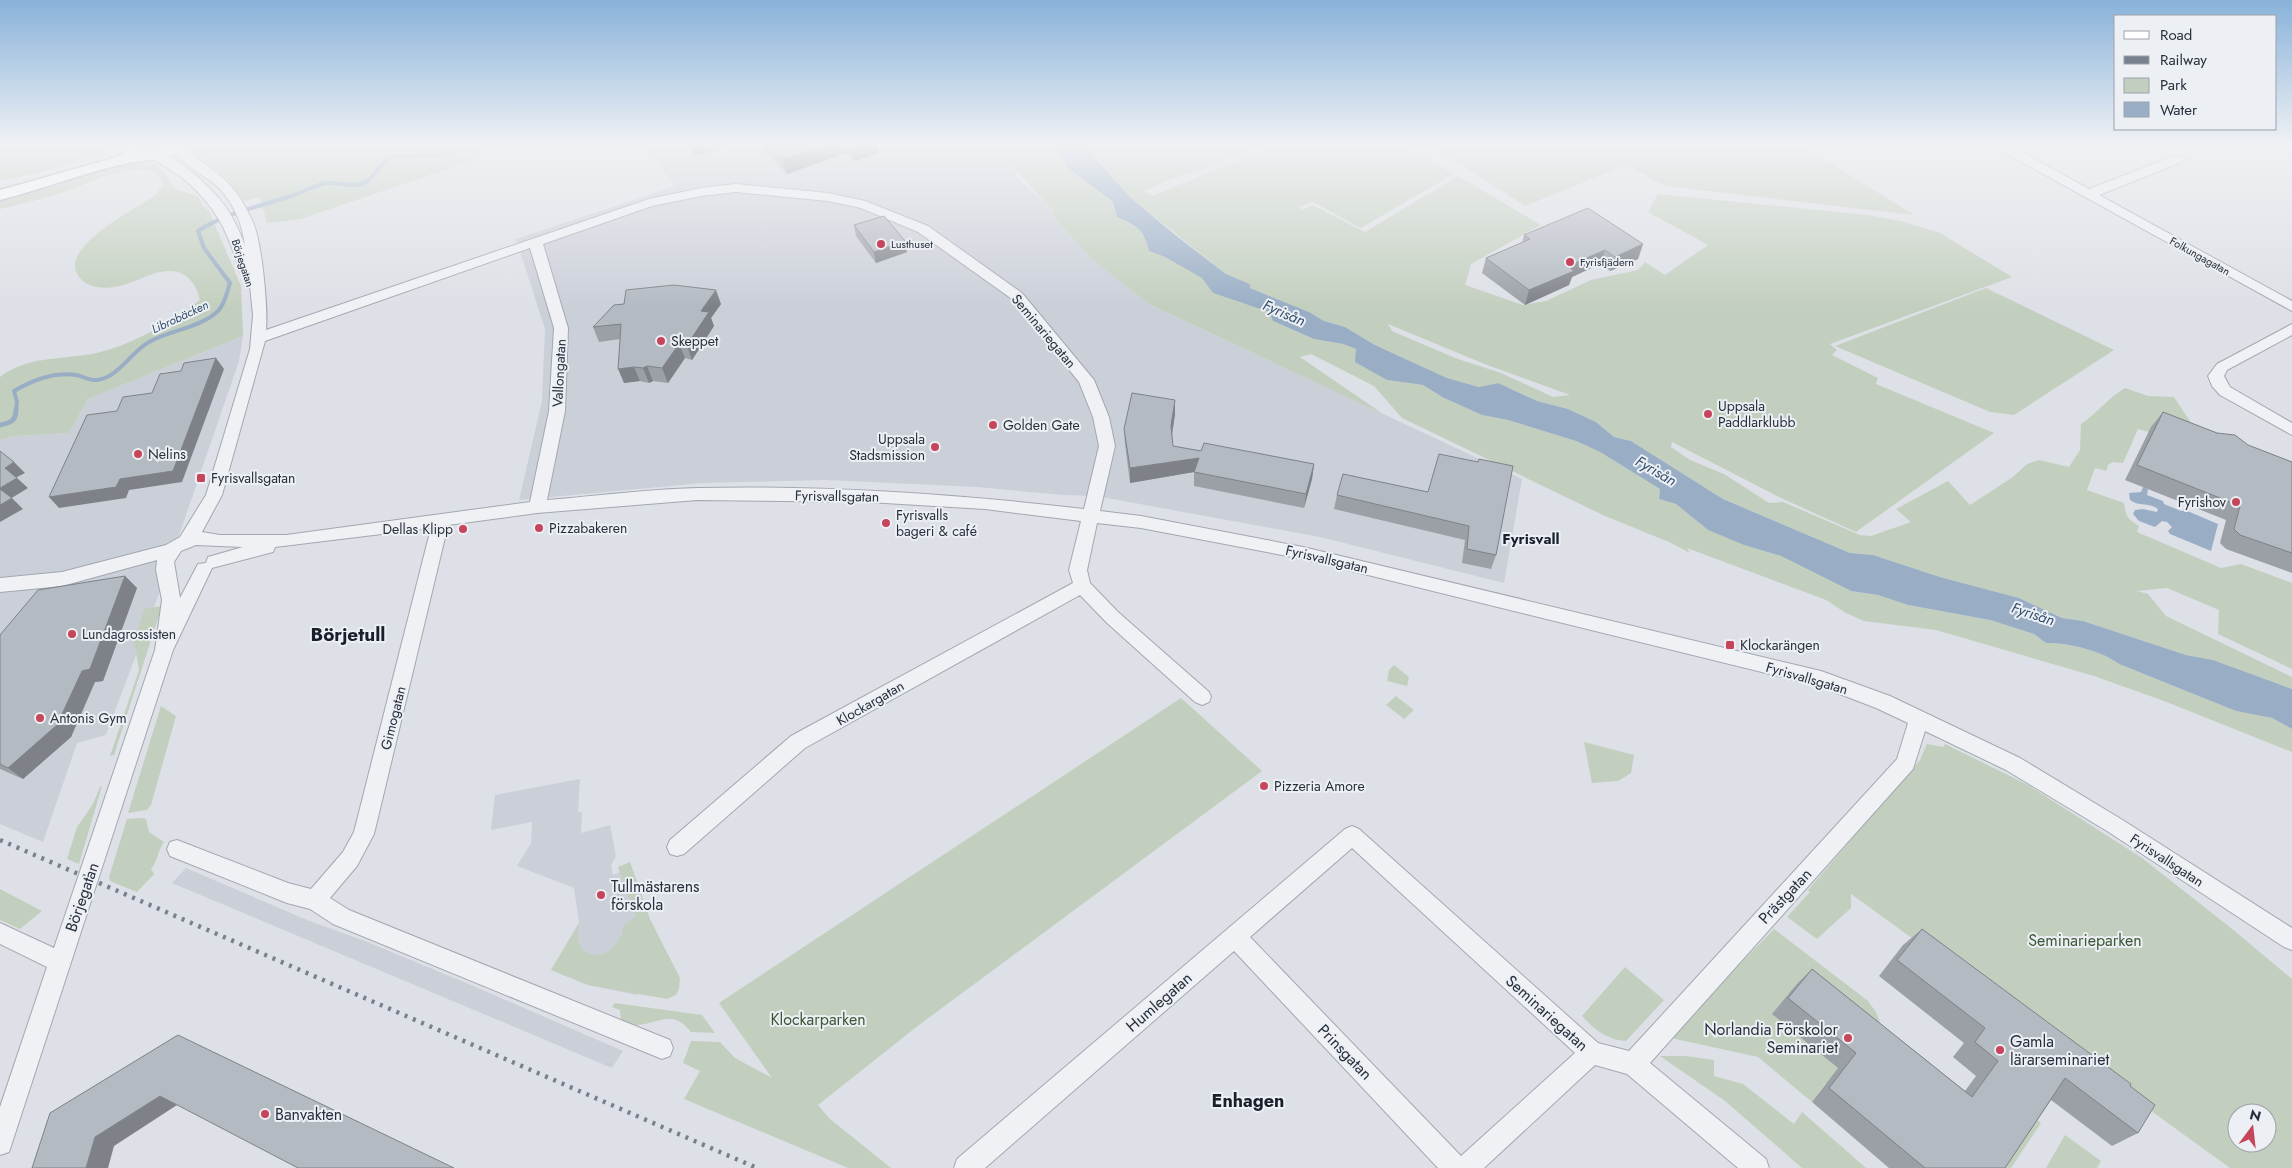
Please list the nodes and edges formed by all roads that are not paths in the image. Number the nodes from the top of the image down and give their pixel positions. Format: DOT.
graph roads {
  1 [pos="211,199"];
  2 [pos="233,199"];
  3 [pos="667,199"];
  4 [pos="834,199"];
  5 [pos="2097,199"];
  6 [pos="535,241"];
  7 [pos="2292,307"];
  8 [pos="260,315"];
  9 [pos="2292,329"];
  10 [pos="258,338"];
  11 [pos="2292,430"];
  12 [pos="214,494"];
  13 [pos="537,507"];
  14 [pos="1091,514"];
  15 [pos="441,521"];
  16 [pos="215,539"];
  17 [pos="286,541"];
  18 [pos="179,546"];
  19 [pos="209,566"];
  20 [pos="103,568"];
  21 [pos="166,568"];
  22 [pos="0,585"];
  23 [pos="1082,586"];
  24 [pos="164,650"];
  25 [pos="1202,697"];
  26 [pos="1919,718"];
  27 [pos="1352,835"];
  28 [pos="677,847"];
  29 [pos="176,849"];
  30 [pos="315,900"];
  31 [pos="0,933"];
  32 [pos="1235,937"];
  33 [pos="2292,940"];
  34 [pos="60,962"];
  35 [pos="662,1048"];
  36 [pos="1592,1053"];
  37 [pos="1633,1064"];
  38 [pos="0,1143"];
  39 [pos="966,1168"];
  40 [pos="1455,1168"];
  41 [pos="1466,1168"];
  42 [pos="1757,1168"];
  1 -- 8 [label="street, Börjegatan"];
  2 -- 8 [label="street, Börjegatan"];
  3 -- 6 [label="street, Seminariegatan"];
  4 -- 14 [label="street, Seminariegatan"];
  5 -- 7 [label="street, Folkungagatan"];
  6 -- 10 [label="street, Seminariegatan"];
  6 -- 13 [label="street, Vallongatan"];
  8 -- 10 [label="street, Börjegatan"];
  9 -- 11 [label="street"];
  10 -- 12 [label="street, Börjegatan"];
  12 -- 16 [label="street, Börjegatan"];
  12 -- 18 [label="street, Börjegatan"];
  13 -- 14 [label="street, Fyrisvallsgatan"];
  13 -- 15 [label="street, Fyrisvallsgatan"];
  14 -- 23 [label="street, Seminariegatan"];
  14 -- 26 [label="street, Fyrisvallsgatan"];
  15 -- 17 [label="street, Fyrisvallsgatan"];
  15 -- 30 [label="street, Gimogatan"];
  16 -- 17 [label="street, Fyrisvallsgatan"];
  16 -- 18 [label="street, Fyrisvallsgatan"];
  16 -- 19 [label="street, Börjegatan"];
  17 -- 19 [label="street, Fyrisvallsgatan"];
  18 -- 20 [label="street"];
  18 -- 21 [label="street, Börjegatan"];
  19 -- 21 [label="street, Fyrisvallsgatan"];
  19 -- 24 [label="street, Börjegatan"];
  20 -- 21 [label="street"];
  20 -- 22 [label="street"];
  21 -- 24 [label="street, Börjegatan"];
  23 -- 25 [label="street"];
  23 -- 28 [label="street, Klockargatan"];
  24 -- 34 [label="street, Börjegatan"];
  26 -- 33 [label="street, Fyrisvallsgatan"];
  26 -- 37 [label="street, Prästgatan"];
  27 -- 32 [label="street, Humlegatan"];
  27 -- 36 [label="street, Seminariegatan"];
  29 -- 30 [label="street"];
  30 -- 35 [label="street"];
  31 -- 34 [label="street"];
  32 -- 39 [label="street, Humlegatan"];
  32 -- 40 [label="street, Prinsgatan"];
  34 -- 38 [label="street, Börjegatan"];
  36 -- 37 [label="street, Seminariegatan"];
  36 -- 41 [label="street"];
  37 -- 42 [label="street, Seminariegatan"];
}
